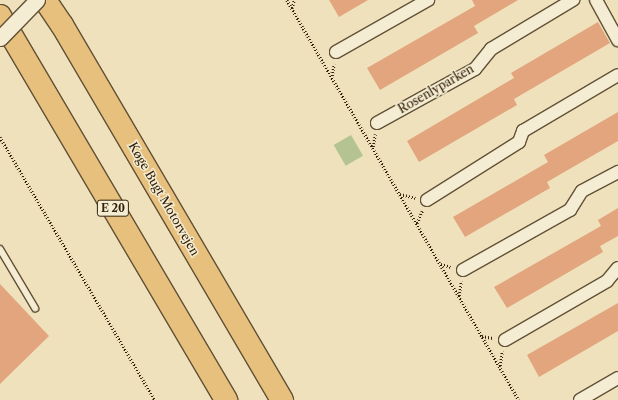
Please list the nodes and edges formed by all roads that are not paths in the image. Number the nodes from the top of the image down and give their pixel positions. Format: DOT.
graph roads {
  1 [pos="37,0"];
  2 [pos="45,0"];
  3 [pos="51,0"];
  4 [pos="428,0"];
  5 [pos="573,0"];
  6 [pos="596,0"];
  7 [pos="0,16"];
  8 [pos="614,22"];
  9 [pos="62,25"];
  10 [pos="0,38"];
  11 [pos="618,40"];
  12 [pos="336,52"];
  13 [pos="618,74"];
  14 [pos="377,123"];
  15 [pos="618,172"];
  16 [pos="427,200"];
  17 [pos="0,249"];
  18 [pos="618,268"];
  19 [pos="463,270"];
  20 [pos="35,308"];
  21 [pos="504,340"];
  22 [pos="618,378"];
  23 [pos="226,400"];
  24 [pos="282,400"];
  25 [pos="580,400"];
  1 -- 10 [label="street, bridge"];
  2 -- 9 [label="highway, Køge Bugt Motorvejen"];
  3 -- 9 [label="highway"];
  4 -- 12 [label="street"];
  5 -- 14 [label="street, Rosenlyparken"];
  6 -- 8 [label="street"];
  7 -- 23 [label="highway, E 20"];
  8 -- 11 [label="street"];
  9 -- 24 [label="highway, Køge Bugt Motorvejen"];
  13 -- 16 [label="street"];
  15 -- 19 [label="street"];
  17 -- 20 [label="lane"];
  18 -- 21 [label="street"];
  22 -- 25 [label="street"];
}
